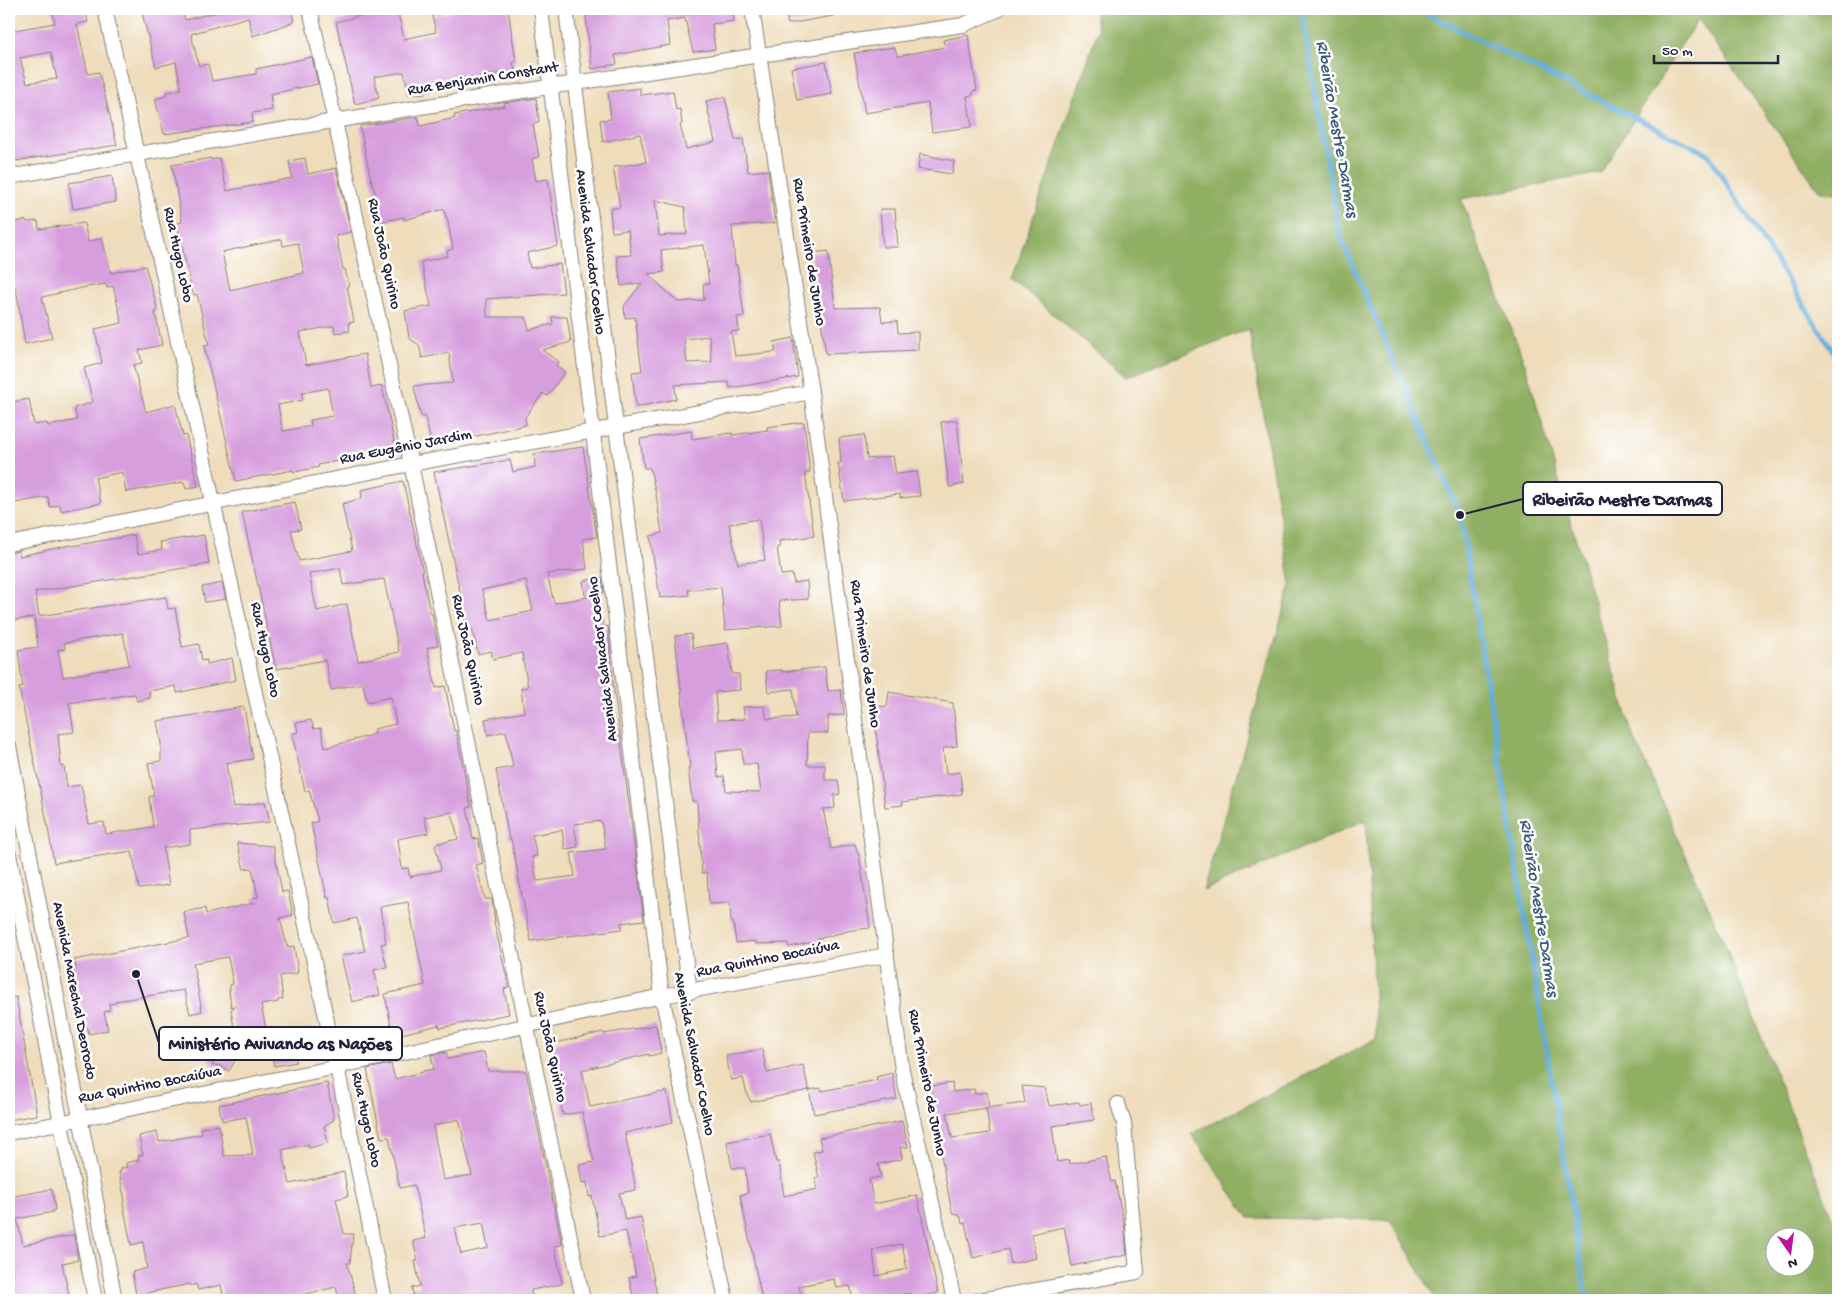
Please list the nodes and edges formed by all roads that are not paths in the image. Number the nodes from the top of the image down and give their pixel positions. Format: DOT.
graph roads {
  1 [pos="105,9"];
  2 [pos="310,9"];
  3 [pos="541,9"];
  4 [pos="566,9"];
  5 [pos="752,9"];
  6 [pos="996,9"];
  7 [pos="760,55"];
  8 [pos="574,83"];
  9 [pos="551,86"];
  10 [pos="336,121"];
  11 [pos="136,153"];
  12 [pos="9,177"];
  13 [pos="811,392"];
  14 [pos="616,426"];
  15 [pos="594,430"];
  16 [pos="411,464"];
  17 [pos="214,503"];
  18 [pos="9,544"];
  19 [pos="9,746"];
  20 [pos="9,854"];
  21 [pos="887,955"];
  22 [pos="690,992"];
  23 [pos="662,996"];
  24 [pos="527,1026"];
  25 [pos="337,1066"];
  26 [pos="1118,1104"];
  27 [pos="80,1118"];
  28 [pos="61,1122"];
  29 [pos="9,1132"];
  30 [pos="95,1300"];
  31 [pos="115,1300"];
  32 [pos="385,1300"];
  33 [pos="583,1300"];
  34 [pos="726,1300"];
  35 [pos="954,1300"];
  36 [pos="979,1300"];
  1 -- 11 [label="street, Rua Hugo Lobo"];
  2 -- 10 [label="street, Rua João Quirino"];
  3 -- 9 [label="street, Avenida Salvador Coelho"];
  4 -- 8 [label="street, Avenida Salvador Coelho"];
  5 -- 7 [label="street, Rua Primeiro de Junho"];
  6 -- 7 [label="street, Rua Benjamin Constant"];
  7 -- 8 [label="street, Rua Benjamin Constant"];
  7 -- 13 [label="street, Rua Primeiro de Junho"];
  8 -- 9 [label="street, Rua Benjamin Constant"];
  8 -- 14 [label="street, Avenida Salvador Coelho"];
  9 -- 10 [label="street, Rua Benjamin Constant"];
  9 -- 15 [label="street, Avenida Salvador Coelho"];
  10 -- 11 [label="street, Rua Benjamin Constant"];
  10 -- 16 [label="street, Rua João Quirino"];
  11 -- 12 [label="street, Rua Benjamin Constant"];
  11 -- 17 [label="street, Rua Hugo Lobo"];
  13 -- 14 [label="street, Rua Eugênio Jardim"];
  13 -- 21 [label="street, Rua Primeiro de Junho"];
  14 -- 15 [label="street, Rua Eugênio Jardim"];
  14 -- 22 [label="street, Avenida Salvador Coelho"];
  15 -- 16 [label="street, Rua Eugênio Jardim"];
  15 -- 23 [label="street, Avenida Salvador Coelho"];
  16 -- 17 [label="street, Rua Eugênio Jardim"];
  16 -- 24 [label="street, Rua João Quirino"];
  17 -- 18 [label="street, Rua Eugênio Jardim"];
  17 -- 25 [label="street, Rua Hugo Lobo"];
  19 -- 27 [label="street, Avenida Marechal Deorodo"];
  20 -- 28 [label="street"];
  21 -- 22 [label="street, Rua Quintino Bocaiúva"];
  21 -- 35 [label="street, Rua Primeiro de Junho"];
  22 -- 23 [label="street, Rua Quintino Bocaiúva"];
  23 -- 24 [label="street, Rua Quintino Bocaiúva"];
  23 -- 34 [label="street, Avenida Salvador Coelho"];
  24 -- 25 [label="street, Rua Quintino Bocaiúva"];
  24 -- 33 [label="street, Rua João Quirino"];
  25 -- 27 [label="street, Rua Quintino Bocaiúva"];
  25 -- 32 [label="street, Rua Hugo Lobo"];
  26 -- 36 [label="street"];
  27 -- 28 [label="street, Rua Quintino Bocaiúva"];
  27 -- 31 [label="street, Avenida Marechal Deorodo"];
  28 -- 29 [label="street, Rua Quintino Bocaiúva"];
  28 -- 30 [label="street"];
}
